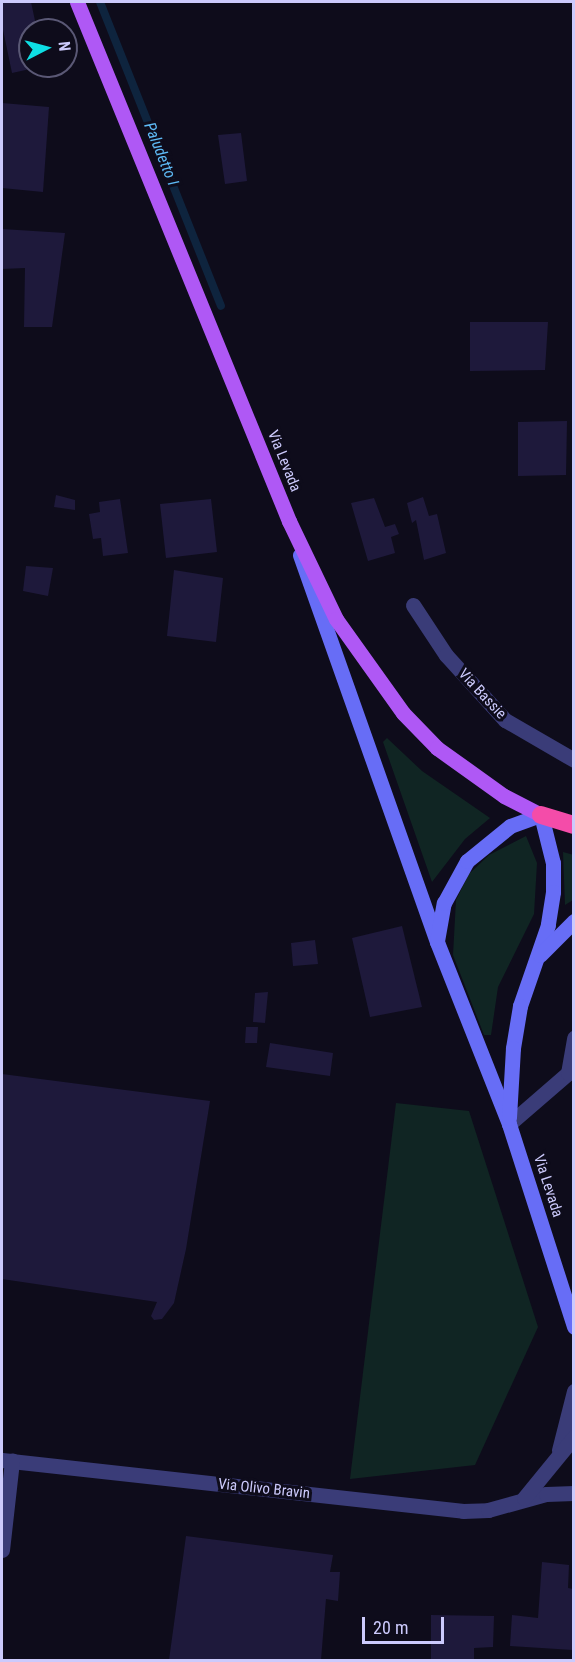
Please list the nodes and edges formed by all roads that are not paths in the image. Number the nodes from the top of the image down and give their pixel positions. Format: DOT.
graph roads {
  1 [pos="77,2"];
  2 [pos="289,521"];
  3 [pos="413,605"];
  4 [pos="573,760"];
  5 [pos="541,814"];
  6 [pos="573,825"];
  7 [pos="573,921"];
  8 [pos="437,942"];
  9 [pos="534,962"];
  10 [pos="573,1038"];
  11 [pos="509,1124"];
  12 [pos="573,1327"];
  13 [pos="573,1390"];
  14 [pos="573,1437"];
  15 [pos="558,1453"];
  16 [pos="7,1460"];
  17 [pos="573,1481"];
  18 [pos="573,1492"];
  19 [pos="546,1494"];
  20 [pos="524,1498"];
  21 [pos="2,1550"];
  1 -- 2 [label="main road, Via Levada"];
  2 -- 5 [label="main road"];
  2 -- 8 [label="main road, Via Levada"];
  3 -- 4 [label="street, Via Bassie"];
  5 -- 6 [label="highway"];
  5 -- 8 [label="main road"];
  5 -- 9 [label="main road, Via Levada"];
  7 -- 9 [label="main road, Via Levada"];
  8 -- 11 [label="main road, Via Levada"];
  9 -- 11 [label="main road, Via Levada"];
  10 -- 11 [label="street"];
  11 -- 12 [label="main road, Via Levada"];
  13 -- 15 [label="street"];
  14 -- 15 [label="street"];
  15 -- 20 [label="street"];
  16 -- 20 [label="street, Via Olivo Bravin"];
  16 -- 21 [label="street"];
  17 -- 19 [label="street"];
  18 -- 19 [label="street"];
  19 -- 20 [label="street, Via Olivo Bravin"];
}
